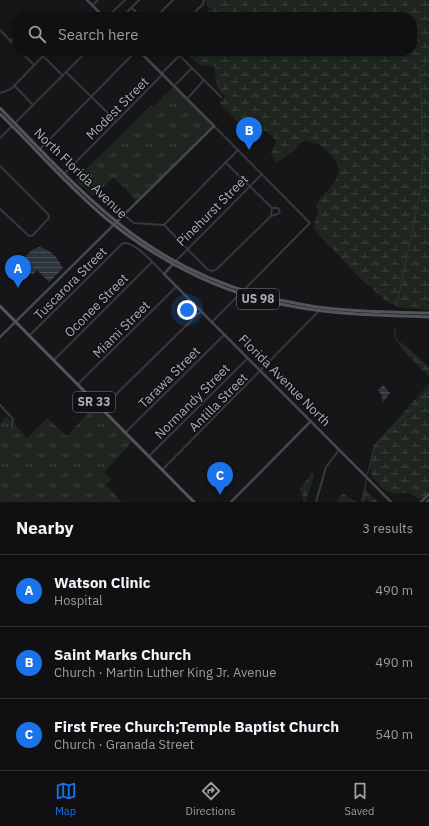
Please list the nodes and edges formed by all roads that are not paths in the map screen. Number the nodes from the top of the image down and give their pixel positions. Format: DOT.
graph roads {
  1 [pos="87,0"];
  2 [pos="98,0"];
  3 [pos="125,0"];
  4 [pos="139,0"];
  5 [pos="173,0"];
  6 [pos="204,0"];
  7 [pos="93,6"];
  8 [pos="132,8"];
  9 [pos="100,12"];
  10 [pos="112,12"];
  11 [pos="128,12"];
  12 [pos="136,12"];
  13 [pos="161,12"];
  14 [pos="194,12"];
  15 [pos="0,30"];
  16 [pos="4,34"];
  17 [pos="0,38"];
  18 [pos="12,39"];
  19 [pos="10,41"];
  20 [pos="25,56"];
  21 [pos="43,56"];
  22 [pos="82,56"];
  23 [pos="133,56"];
  24 [pos="143,56"];
  25 [pos="179,56"];
  26 [pos="181,56"];
  27 [pos="34,65"];
  28 [pos="192,68"];
  29 [pos="66,72"];
  30 [pos="162,74"];
  31 [pos="62,76"];
  32 [pos="204,80"];
  33 [pos="14,85"];
  34 [pos="174,86"];
  35 [pos="0,93"];
  36 [pos="91,97"];
  37 [pos="220,97"];
  38 [pos="187,99"];
  39 [pos="34,105"];
  40 [pos="0,111"];
  41 [pos="116,121"];
  42 [pos="14,125"];
  43 [pos="214,126"];
  44 [pos="0,138"];
  45 [pos="39,147"];
  46 [pos="238,150"];
  47 [pos="45,159"];
  48 [pos="226,162"];
  49 [pos="0,166"];
  50 [pos="65,173"];
  51 [pos="262,174"];
  52 [pos="250,186"];
  53 [pos="272,208"];
  54 [pos="0,209"];
  55 [pos="124,216"];
  56 [pos="271,216"];
  57 [pos="117,222"];
  58 [pos="114,224"];
  59 [pos="164,225"];
  60 [pos="188,249"];
  61 [pos="176,261"];
  62 [pos="152,262"];
  63 [pos="173,264"];
  64 [pos="164,274"];
  65 [pos="177,286"];
  66 [pos="245,291"];
  67 [pos="242,294"];
  68 [pos="0,306"];
  69 [pos="303,308"];
  70 [pos="340,309"];
  71 [pos="201,310"];
  72 [pos="320,311"];
  73 [pos="381,311"];
  74 [pos="420,312"];
  75 [pos="429,312"];
  76 [pos="349,313"];
  77 [pos="385,315"];
  78 [pos="429,317"];
  79 [pos="15,322"];
  80 [pos="212,322"];
  81 [pos="225,334"];
  82 [pos="29,336"];
  83 [pos="0,337"];
  84 [pos="248,358"];
  85 [pos="53,360"];
  86 [pos="261,370"];
  87 [pos="77,385"];
  88 [pos="0,405"];
  89 [pos="101,409"];
  90 [pos="311,421"];
  91 [pos="12,428"];
  92 [pos="125,433"];
  93 [pos="339,450"];
  94 [pos="149,456"];
  95 [pos="162,470"];
  96 [pos="429,494"];
  97 [pos="429,500"];
  98 [pos="194,502"];
  99 [pos="231,502"];
  100 [pos="316,502"];
  101 [pos="391,502"];
  102 [pos="421,502"];
  103 [pos="427,502"];
  1 -- 7 [label="street"];
  2 -- 7 [label="street"];
  3 -- 10 [label="street"];
  4 -- 8 [label="street"];
  5 -- 13 [label="street"];
  6 -- 14 [label="street"];
  7 -- 9 [label="street"];
  8 -- 11 [label="street"];
  8 -- 12 [label="street"];
  15 -- 16 [label="street"];
  16 -- 17 [label="street"];
  16 -- 19 [label="street"];
  18 -- 19 [label="street"];
  20 -- 27 [label="street"];
  21 -- 27 [label="street"];
  21 -- 31 [label="street"];
  22 -- 29 [label="street"];
  23 -- 36 [label="street"];
  24 -- 30 [label="street"];
  25 -- 30 [label="street, Modest Street"];
  26 -- 28 [label="street"];
  27 -- 33 [label="street"];
  28 -- 32 [label="street"];
  28 -- 34 [label="street"];
  29 -- 31 [label="street"];
  29 -- 36 [label="street"];
  30 -- 34 [label="street"];
  30 -- 41 [label="street, Modest Street"];
  31 -- 39 [label="street"];
  32 -- 37 [label="street"];
  32 -- 38 [label="street"];
  33 -- 35 [label="street"];
  33 -- 39 [label="street"];
  34 -- 38 [label="street"];
  36 -- 41 [label="street"];
  36 -- 45 [label="street"];
  38 -- 43 [label="street"];
  39 -- 42 [label="street"];
  40 -- 42 [label="main road, North Florida Avenue / US 98"];
  41 -- 50 [label="street, Modest Street"];
  42 -- 44 [label="street"];
  42 -- 45 [label="main road, North Florida Avenue / US 98"];
  42 -- 47 [label="main road, North Florida Avenue / US 98"];
  43 -- 46 [label="street"];
  43 -- 55 [label="street"];
  45 -- 50 [label="main road, North Florida Avenue / US 98"];
  46 -- 48 [label="street"];
  46 -- 51 [label="street"];
  47 -- 50 [label="main road"];
  47 -- 58 [label="main road, North Florida Avenue / US 98"];
  48 -- 52 [label="street"];
  48 -- 59 [label="street"];
  49 -- 54 [label="street"];
  50 -- 57 [label="main road, North Florida Avenue / US 98"];
  51 -- 52 [label="street, Pinehurst Street"];
  51 -- 66 [label="street"];
  52 -- 53 [label="street"];
  52 -- 60 [label="street, Pinehurst Street"];
  53 -- 56 [label="street"];
  53 -- 56 [label="street"];
  55 -- 57 [label="street"];
  55 -- 59 [label="street"];
  56 -- 60 [label="street"];
  57 -- 58 [label="street"];
  57 -- 61 [label="main road, North Florida Avenue / US 98"];
  58 -- 63 [label="main road, North Florida Avenue / US 98"];
  58 -- 79 [label="street"];
  59 -- 60 [label="street"];
  60 -- 61 [label="street, Pinehurst Street"];
  61 -- 66 [label="main road, North Florida Avenue / US 98"];
  62 -- 64 [label="street"];
  62 -- 82 [label="street, Tuscarora Street"];
  62 -- 85 [label="street, Oconee Street"];
  63 -- 64 [label="street, Pinehurst Street"];
  63 -- 67 [label="main road, North Florida Avenue / US 98"];
  64 -- 65 [label="street, Florida Avenue North"];
  65 -- 71 [label="street, Florida Avenue North"];
  65 -- 87 [label="street, Miami Street"];
  66 -- 67 [label="street"];
  66 -- 70 [label="main road, North Florida Avenue / US 98"];
  67 -- 69 [label="main road, North Florida Avenue / US 98"];
  67 -- 80 [label="street"];
  68 -- 79 [label="main road, SR 33"];
  69 -- 70 [label="main road"];
  69 -- 72 [label="main road, North Florida Avenue / US 98"];
  70 -- 73 [label="main road, North Florida Avenue / US 98"];
  71 -- 80 [label="street, Florida Avenue North"];
  71 -- 89 [label="street"];
  72 -- 76 [label="main road, North Florida Avenue / US 98"];
  72 -- 86 [label="street, Antilla Street"];
  73 -- 74 [label="main road, North Florida Avenue / US 98"];
  73 -- 76 [label="main road"];
  74 -- 75 [label="main road, North Florida Avenue / US 98"];
  74 -- 77 [label="main road"];
  76 -- 77 [label="main road, North Florida Avenue / US 98"];
  77 -- 78 [label="main road, North Florida Avenue / US 98"];
  79 -- 82 [label="main road, SR 33"];
  79 -- 83 [label="street"];
  80 -- 81 [label="street, Florida Avenue North"];
  81 -- 84 [label="street, Florida Avenue North"];
  81 -- 92 [label="street, Tarawa Street"];
  82 -- 85 [label="main road, SR 33"];
  84 -- 86 [label="street, Florida Avenue North"];
  84 -- 94 [label="street, Normandy Street"];
  85 -- 87 [label="main road, SR 33"];
  86 -- 90 [label="street, Florida Avenue North"];
  86 -- 95 [label="street, Antilla Street"];
  87 -- 89 [label="main road, SR 33"];
  88 -- 91 [label="street"];
  89 -- 92 [label="main road, SR 33"];
  90 -- 93 [label="street, Florida Avenue North"];
  90 -- 99 [label="street"];
  92 -- 94 [label="main road, SR 33"];
  93 -- 100 [label="street"];
  93 -- 101 [label="street, Florida Avenue North"];
  94 -- 95 [label="main road, SR 33"];
  95 -- 98 [label="main road, SR 33"];
  96 -- 102 [label="street"];
  97 -- 103 [label="street"];
}
